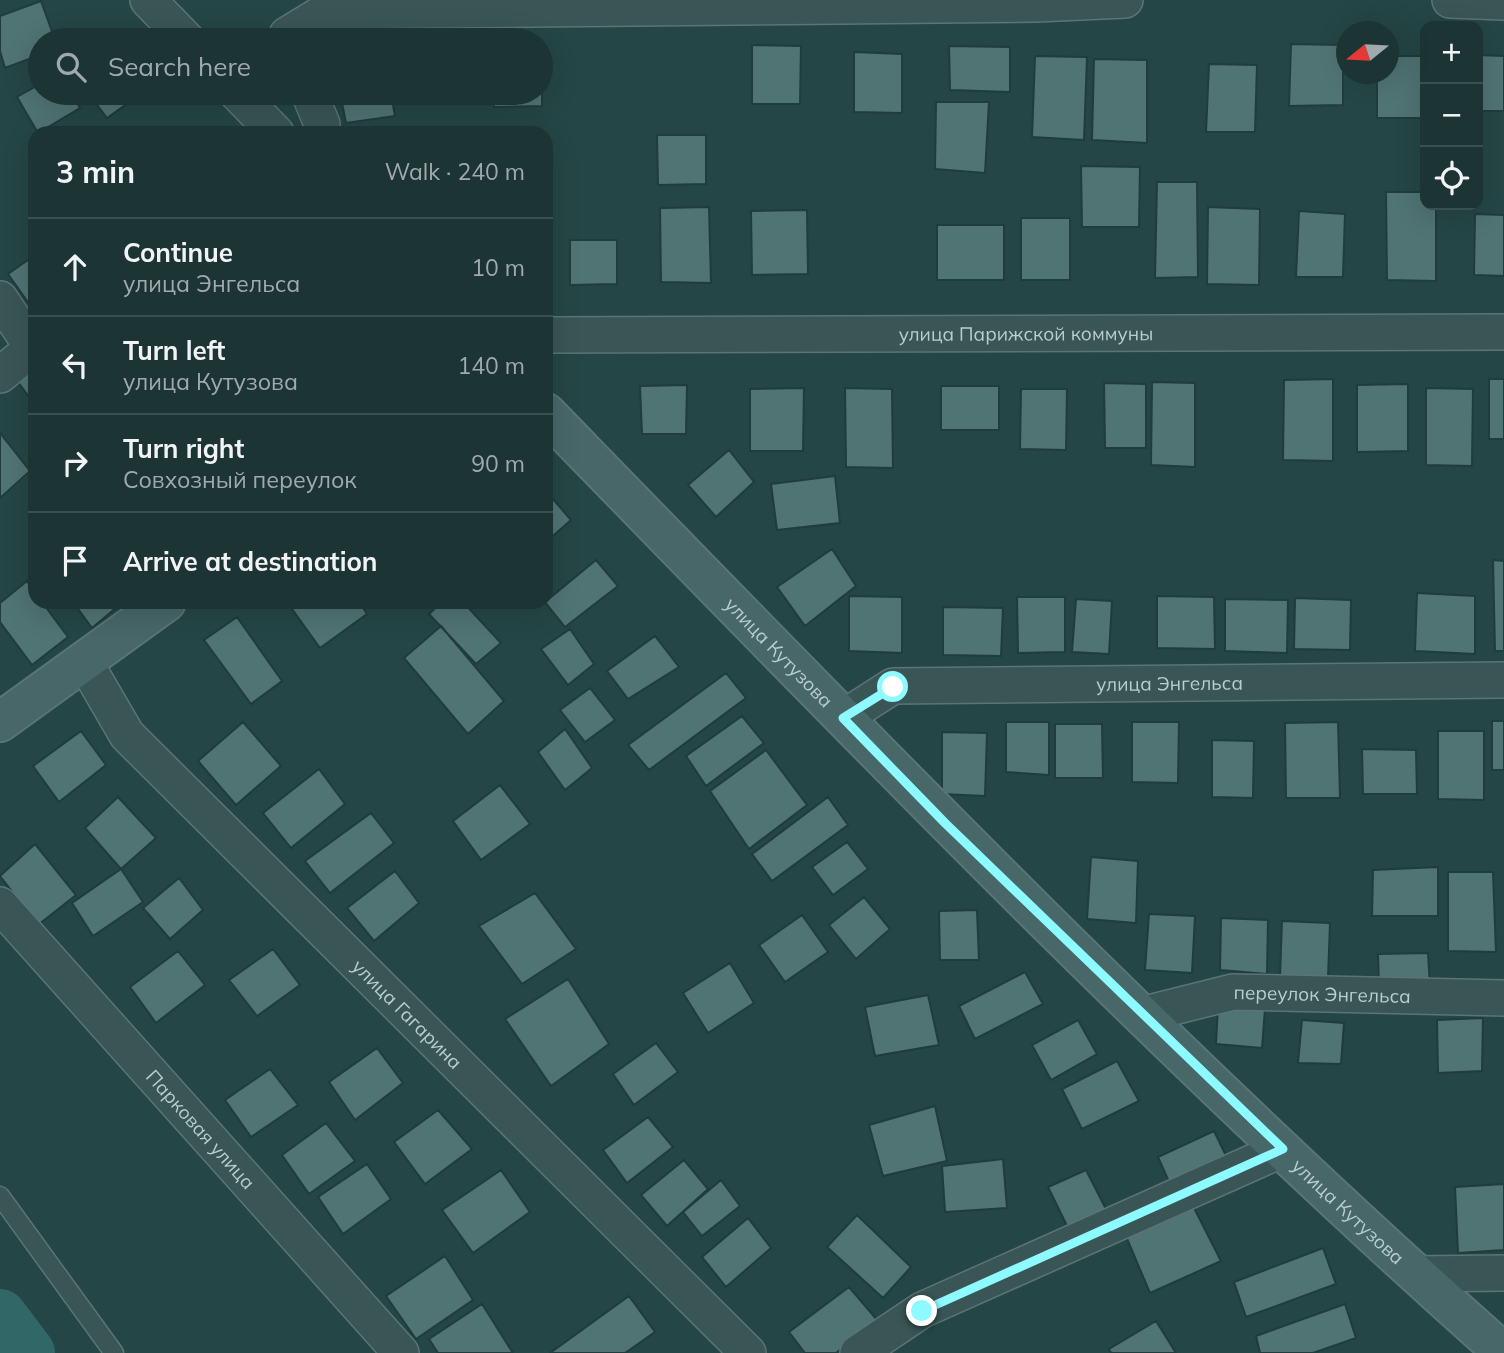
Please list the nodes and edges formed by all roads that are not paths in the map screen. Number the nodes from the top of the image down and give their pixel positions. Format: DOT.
graph roads {
  1 [pos="148,0"];
  2 [pos="1125,0"];
  3 [pos="1450,0"];
  4 [pos="1504,2"];
  5 [pos="175,28"];
  6 [pos="300,28"];
  7 [pos="249,105"];
  8 [pos="314,105"];
  9 [pos="269,126"];
  10 [pos="322,126"];
  11 [pos="0,299"];
  12 [pos="1504,332"];
  13 [pos="553,335"];
  14 [pos="28,341"];
  15 [pos="28,352"];
  16 [pos="0,374"];
  17 [pos="553,420"];
  18 [pos="156,609"];
  19 [pos="84,661"];
  20 [pos="1504,680"];
  21 [pos="843,718"];
  22 [pos="0,722"];
  23 [pos="0,905"];
  24 [pos="1504,998"];
  25 [pos="1141,1015"];
  26 [pos="1283,1149"];
  27 [pos="0,1196"];
  28 [pos="1504,1273"];
  29 [pos="1415,1274"];
  30 [pos="114,1353"];
  31 [pos="401,1353"];
  32 [pos="748,1353"];
  33 [pos="859,1353"];
  34 [pos="1504,1353"];
  1 -- 5 [label="street"];
  2 -- 6 [label="street"];
  3 -- 4 [label="street"];
  7 -- 9 [label="street"];
  8 -- 10 [label="street"];
  11 -- 14 [label="street"];
  12 -- 13 [label="street, улица Парижской коммуны"];
  15 -- 16 [label="street"];
  17 -- 21 [label="main road, улица Кутузова"];
  18 -- 19 [label="main road"];
  19 -- 22 [label="main road"];
  19 -- 32 [label="street, улица Гагарина"];
  20 -- 21 [label="street, улица Энгельса"];
  21 -- 25 [label="main road, улица Кутузова"];
  23 -- 31 [label="street, Парковая улица"];
  24 -- 25 [label="street, переулок Энгельса"];
  25 -- 26 [label="main road, улица Кутузова"];
  26 -- 29 [label="main road, улица Кутузова"];
  26 -- 33 [label="street"];
  27 -- 30 [label="lane"];
  28 -- 29 [label="street"];
  29 -- 34 [label="main road, улица Кутузова"];
}
